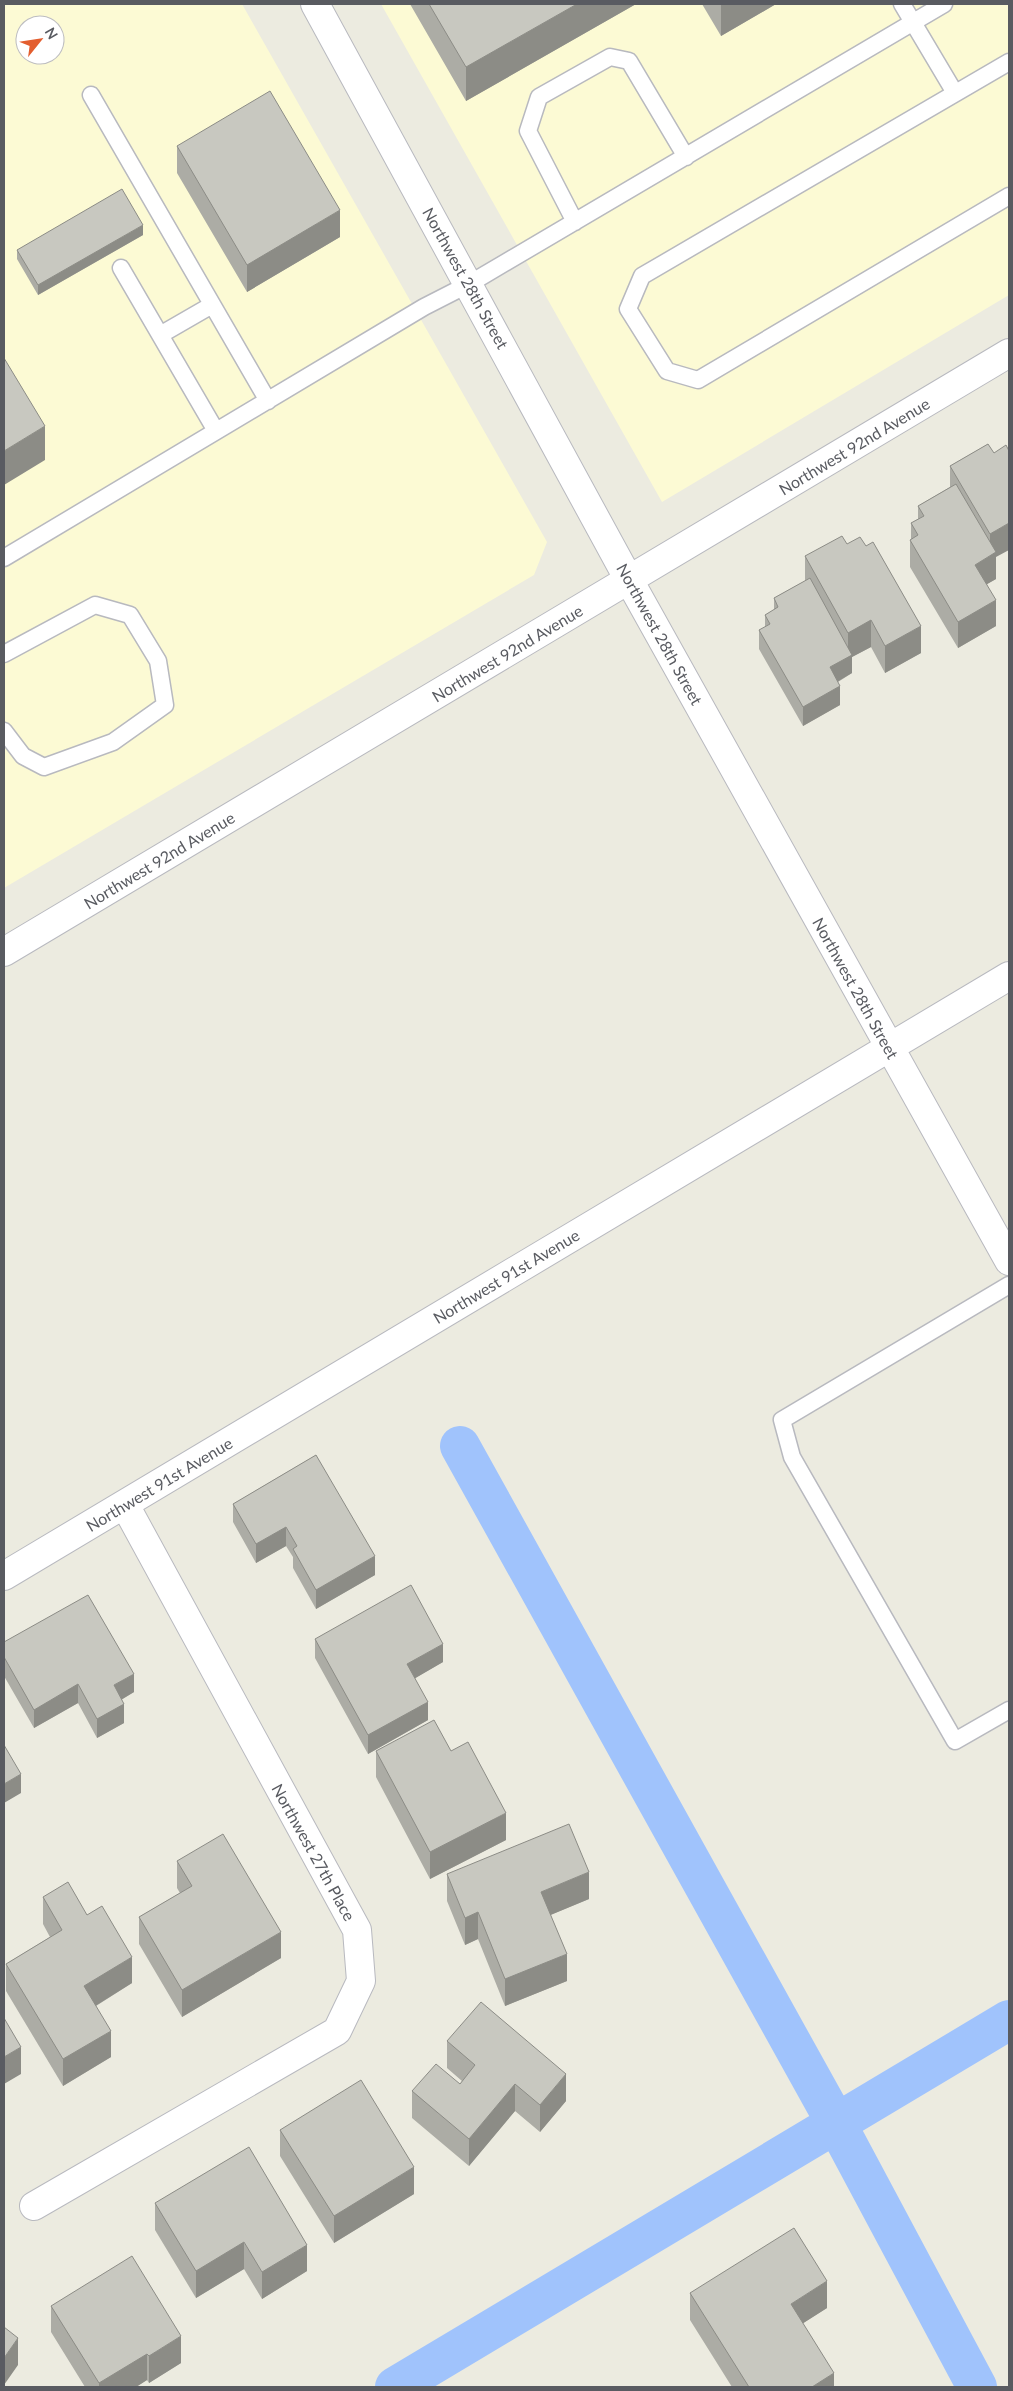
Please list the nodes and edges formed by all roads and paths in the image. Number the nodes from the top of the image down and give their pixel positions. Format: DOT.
graph roads {
  1 [pos="315,4"];
  2 [pos="902,4"];
  3 [pos="944,4"];
  4 [pos="914,22"];
  5 [pos="1009,62"];
  6 [pos="956,93"];
  7 [pos="91,95"];
  8 [pos="686,157"];
  9 [pos="1009,196"];
  10 [pos="575,222"];
  11 [pos="121,268"];
  12 [pos="469,284"];
  13 [pos="212,305"];
  14 [pos="160,335"];
  15 [pos="1009,353"];
  16 [pos="268,401"];
  17 [pos="216,431"];
  18 [pos="4,558"];
  19 [pos="630,580"];
  20 [pos="4,654"];
  21 [pos="4,731"];
  22 [pos="4,952"];
  23 [pos="1009,976"];
  24 [pos="888,1046"];
  25 [pos="1009,1261"];
  26 [pos="1009,1285"];
  27 [pos="125,1505"];
  28 [pos="4,1576"];
  29 [pos="1009,1710"];
  30 [pos="34,2206"];
  1 -- 12 [label="street, Northwest 28th Street"];
  2 -- 4 [label="lane"];
  3 -- 4 [label="lane"];
  4 -- 6 [label="lane"];
  4 -- 8 [label="lane"];
  5 -- 6 [label="lane"];
  6 -- 9 [label="lane"];
  7 -- 13 [label="lane"];
  8 -- 10 [label="lane"];
  8 -- 10 [label="lane"];
  10 -- 12 [label="lane"];
  11 -- 14 [label="lane"];
  12 -- 16 [label="lane"];
  12 -- 19 [label="street, Northwest 28th Street"];
  13 -- 14 [label="lane"];
  13 -- 16 [label="lane"];
  14 -- 17 [label="lane"];
  15 -- 19 [label="street, Northwest 92nd Avenue"];
  16 -- 17 [label="lane"];
  17 -- 18 [label="lane"];
  19 -- 22 [label="street, Northwest 92nd Avenue"];
  19 -- 24 [label="street, Northwest 28th Street"];
  20 -- 21 [label="lane"];
  23 -- 24 [label="street, Northwest 91st Avenue"];
  24 -- 25 [label="street, Northwest 28th Street"];
  24 -- 27 [label="street, Northwest 91st Avenue"];
  26 -- 29 [label="lane"];
  27 -- 28 [label="street, Northwest 91st Avenue"];
  27 -- 30 [label="street, Northwest 27th Place"];
}
